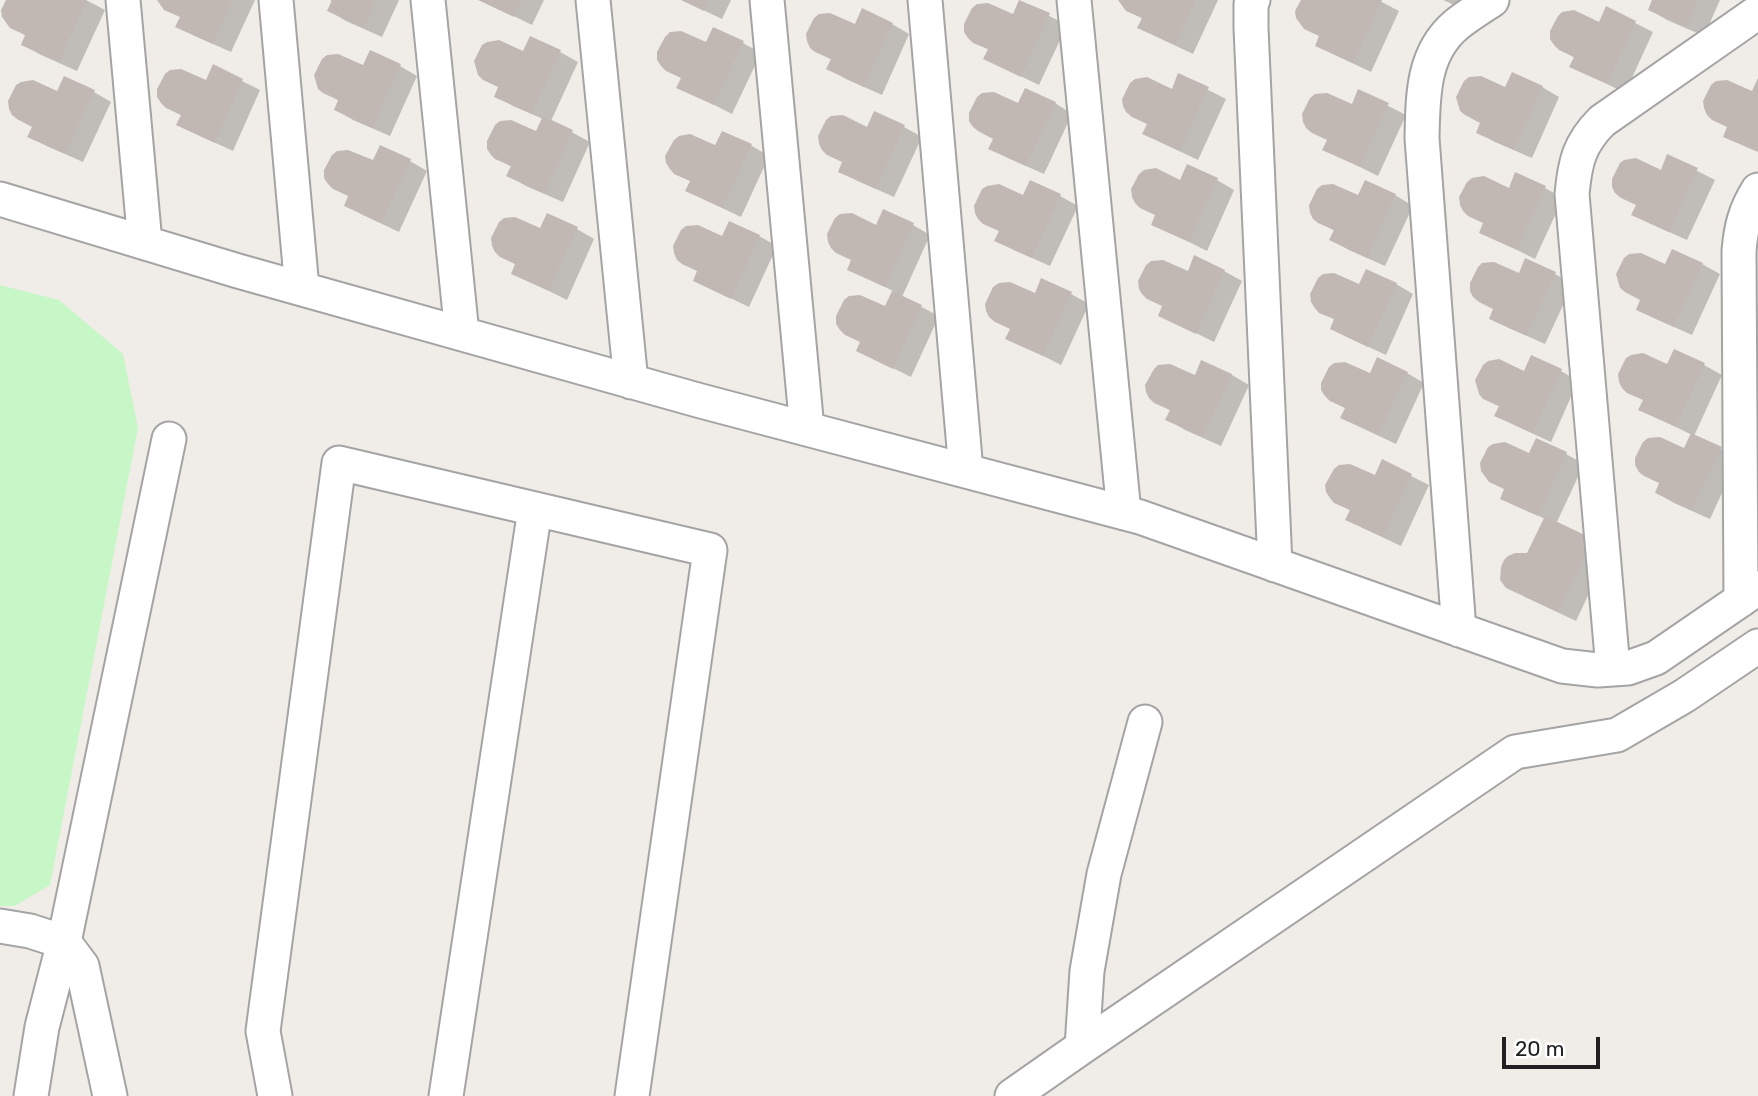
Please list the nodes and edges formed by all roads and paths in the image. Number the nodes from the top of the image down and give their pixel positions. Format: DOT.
graph roads {
  1 [pos="122,0"];
  2 [pos="276,0"];
  3 [pos="428,0"];
  4 [pos="593,0"];
  5 [pos="767,0"];
  6 [pos="925,0"];
  7 [pos="1074,0"];
  8 [pos="1253,0"];
  9 [pos="1492,0"];
  10 [pos="1758,12"];
  11 [pos="1758,190"];
  12 [pos="0,199"];
  13 [pos="145,243"];
  14 [pos="302,289"];
  15 [pos="461,334"];
  16 [pos="631,382"];
  17 [pos="807,429"];
  18 [pos="169,439"];
  19 [pos="966,471"];
  20 [pos="535,509"];
  21 [pos="1124,513"];
  22 [pos="1275,565"];
  23 [pos="1750,594"];
  24 [pos="1459,630"];
  25 [pos="1758,646"];
  26 [pos="1613,669"];
  27 [pos="1145,722"];
  28 [pos="0,926"];
  29 [pos="64,942"];
  30 [pos="1082,1046"];
  31 [pos="31,1096"];
  32 [pos="110,1096"];
  33 [pos="275,1096"];
  34 [pos="446,1096"];
  35 [pos="632,1096"];
  36 [pos="1012,1096"];
  1 -- 13 [label="street"];
  2 -- 14 [label="street"];
  3 -- 15 [label="street"];
  4 -- 16 [label="street"];
  5 -- 17 [label="street"];
  6 -- 19 [label="street"];
  7 -- 21 [label="street"];
  8 -- 22 [label="street"];
  9 -- 24 [label="street"];
  10 -- 26 [label="street"];
  11 -- 23 [label="street"];
  12 -- 13 [label="street"];
  13 -- 14 [label="street"];
  14 -- 15 [label="street"];
  15 -- 16 [label="street"];
  16 -- 17 [label="street"];
  17 -- 19 [label="street"];
  18 -- 29 [label="street"];
  19 -- 21 [label="street"];
  20 -- 33 [label="street"];
  20 -- 34 [label="street"];
  20 -- 35 [label="street"];
  21 -- 22 [label="street"];
  22 -- 24 [label="street"];
  23 -- 26 [label="street"];
  24 -- 26 [label="street"];
  25 -- 30 [label="street"];
  27 -- 30 [label="street"];
  28 -- 29 [label="street"];
  29 -- 31 [label="street"];
  29 -- 32 [label="street"];
  30 -- 36 [label="street"];
}
